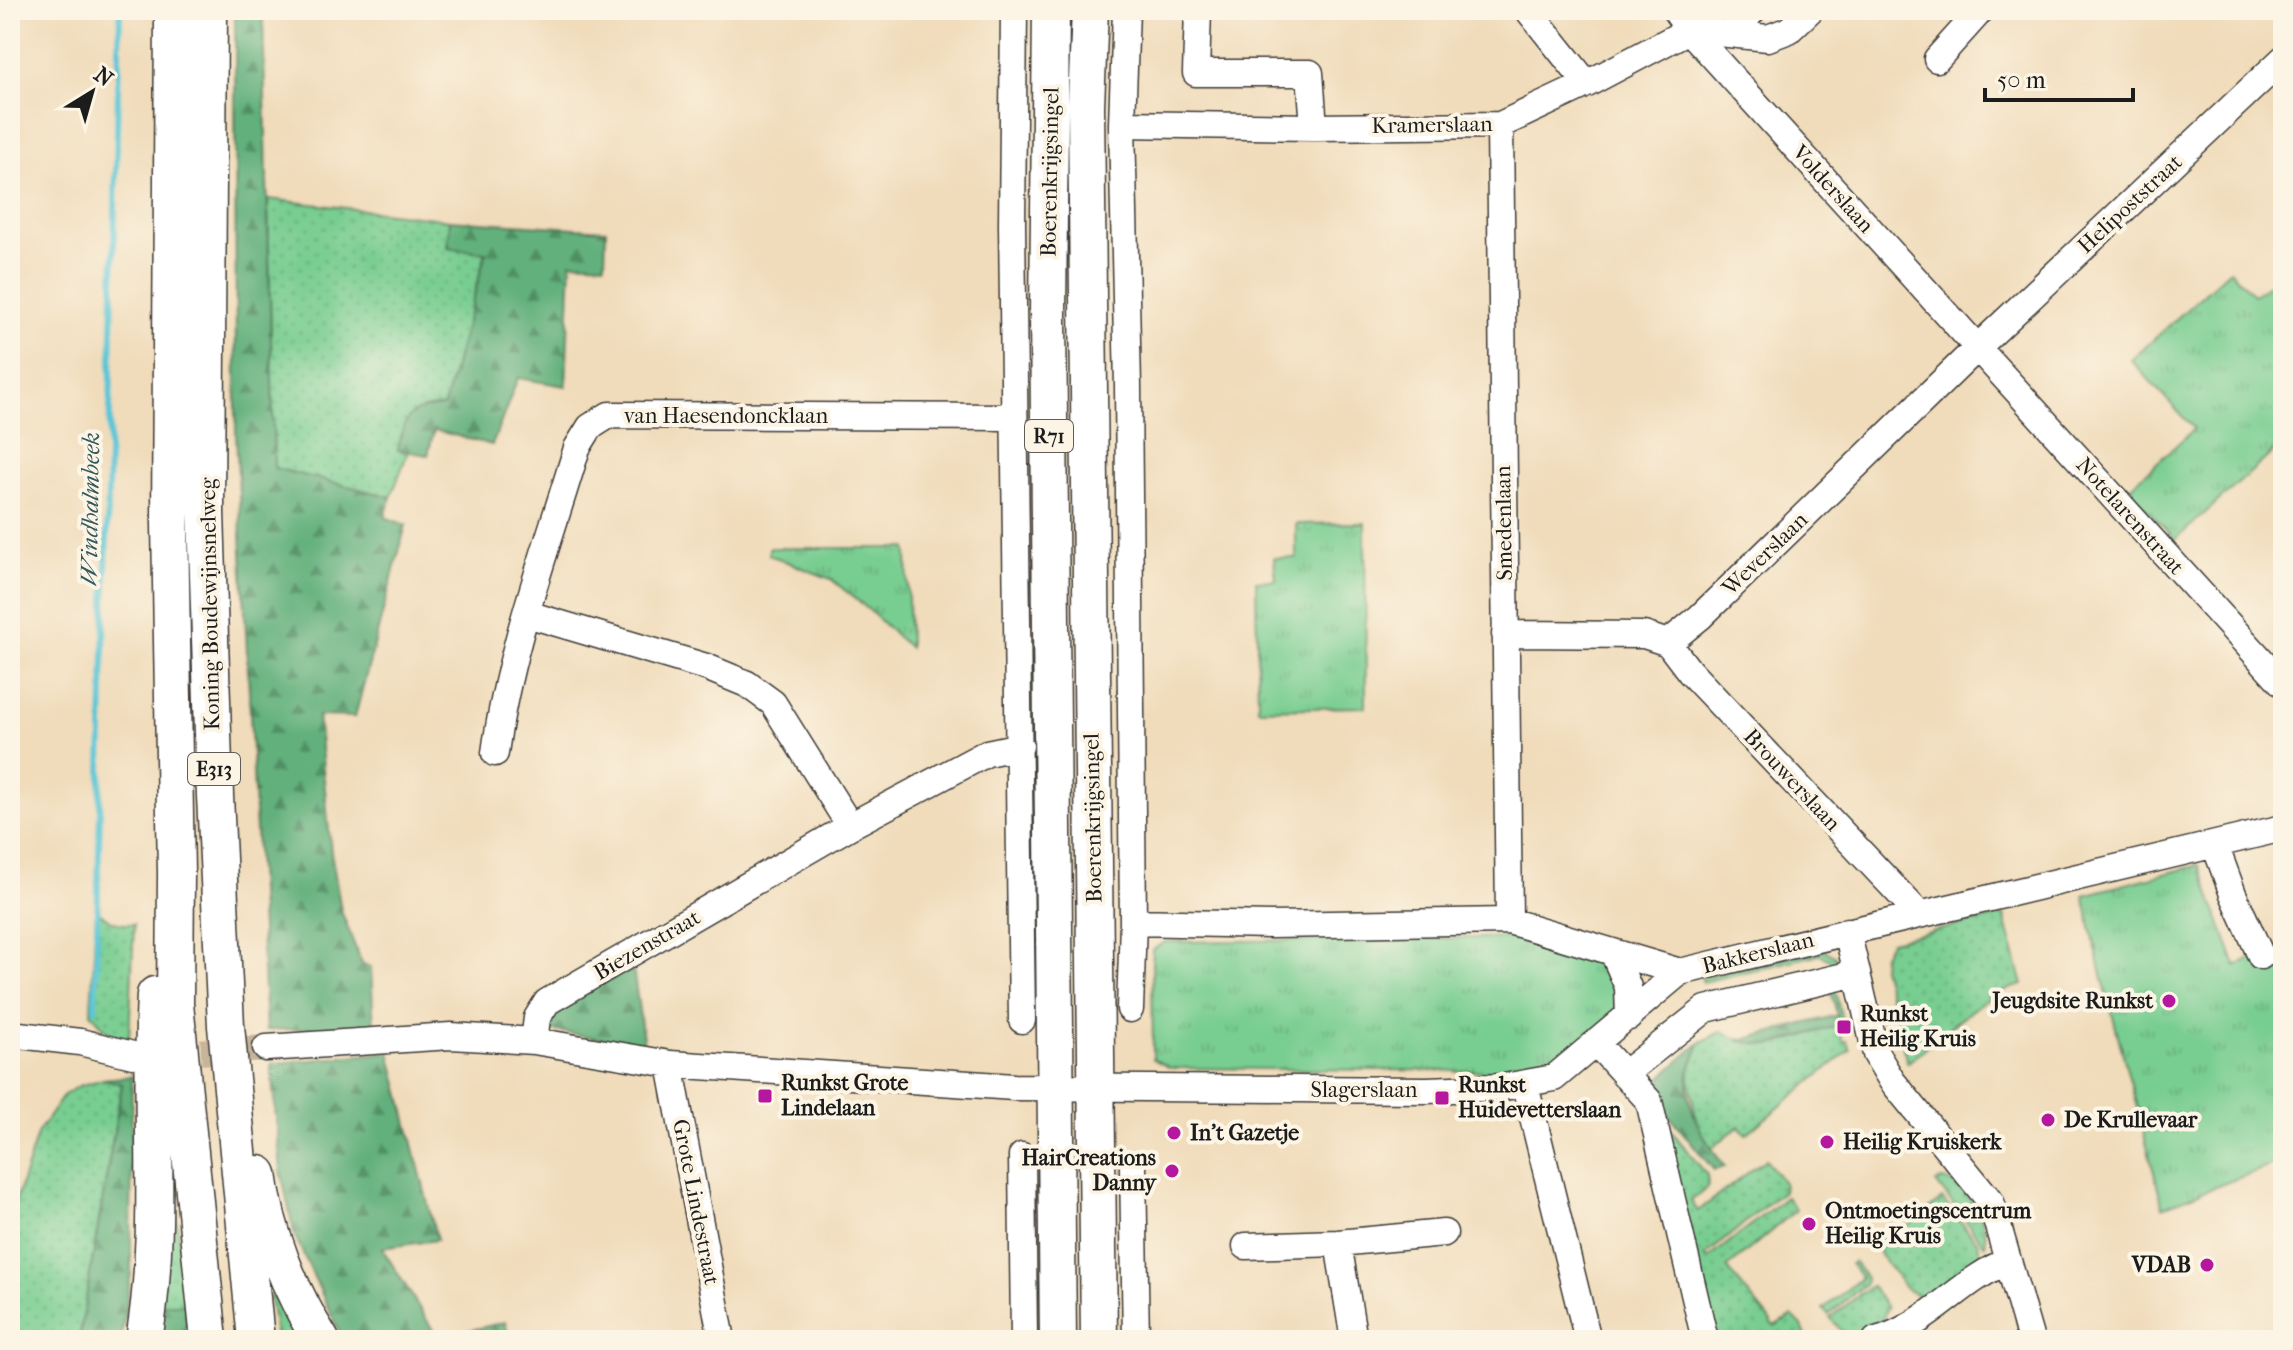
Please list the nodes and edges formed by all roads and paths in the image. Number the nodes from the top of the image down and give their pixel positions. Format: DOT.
graph roads {
  1 [pos="173,10"];
  2 [pos="209,10"];
  3 [pos="1014,10"];
  4 [pos="1051,10"];
  5 [pos="1090,10"];
  6 [pos="1126,10"];
  7 [pos="1198,10"];
  8 [pos="1528,10"];
  9 [pos="1714,10"];
  10 [pos="1753,10"];
  11 [pos="1810,10"];
  12 [pos="1981,10"];
  13 [pos="1682,20"];
  14 [pos="1733,34"];
  15 [pos="1937,59"];
  16 [pos="2283,59"];
  17 [pos="1587,84"];
  18 [pos="1122,124"];
  19 [pos="1500,125"];
  20 [pos="1314,127"];
  21 [pos="1125,262"];
  22 [pos="1089,296"];
  23 [pos="1977,348"];
  24 [pos="1014,417"];
  25 [pos="527,614"];
  26 [pos="1505,634"];
  27 [pos="1668,643"];
  28 [pos="2283,684"];
  29 [pos="1020,746"];
  30 [pos="495,753"];
  31 [pos="1018,809"];
  32 [pos="850,826"];
  33 [pos="2283,828"];
  34 [pos="2215,845"];
  35 [pos="1054,862"];
  36 [pos="176,874"];
  37 [pos="1919,914"];
  38 [pos="1509,921"];
  39 [pos="1133,922"];
  40 [pos="1847,931"];
  41 [pos="1613,952"];
  42 [pos="2261,956"];
  43 [pos="1680,972"];
  44 [pos="1857,973"];
  45 [pos="1130,1009"];
  46 [pos="1706,1009"];
  47 [pos="1629,1017"];
  48 [pos="1022,1020"];
  49 [pos="226,1026"];
  50 [pos="10,1034"];
  51 [pos="534,1041"];
  52 [pos="1597,1044"];
  53 [pos="266,1048"];
  54 [pos="133,1055"];
  55 [pos="670,1064"];
  56 [pos="1624,1074"];
  57 [pos="1525,1085"];
  58 [pos="1056,1089"];
  59 [pos="1096,1089"];
  60 [pos="1022,1156"];
  61 [pos="1133,1167"];
  62 [pos="1444,1233"];
  63 [pos="1057,1237"];
  64 [pos="1338,1243"];
  65 [pos="1246,1246"];
  66 [pos="2008,1261"];
  67 [pos="1024,1282"];
  68 [pos="144,1340"];
  69 [pos="209,1340"];
  70 [pos="256,1340"];
  71 [pos="321,1340"];
  72 [pos="722,1340"];
  73 [pos="1024,1340"];
  74 [pos="1058,1340"];
  75 [pos="1099,1340"];
  76 [pos="1136,1340"];
  77 [pos="1354,1340"];
  78 [pos="1588,1340"];
  79 [pos="1705,1340"];
  80 [pos="1876,1340"];
  81 [pos="2031,1340"];
  1 -- 36 [label="highway, Koning Boudewijnsnelweg / E313"];
  2 -- 49 [label="highway, Koning Boudewijnsnelweg / E313"];
  3 -- 24 [label="street, Boerenkrijgsingel"];
  4 -- 35 [label="highway, Boerenkrijgsingel / R71"];
  5 -- 22 [label="highway, Boerenkrijgsingel / R71"];
  6 -- 18 [label="street, Boerenkrijgsingel"];
  7 -- 20 [label="street"];
  8 -- 17 [label="street"];
  9 -- 13 [label="street, Kramerslaan"];
  10 -- 14 [label="street"];
  11 -- 14 [label="street"];
  12 -- 15 [label="street"];
  13 -- 14 [label="street"];
  13 -- 17 [label="street, Kramerslaan"];
  13 -- 23 [label="street, Volderslaan"];
  16 -- 23 [label="street, Helipoststraat"];
  17 -- 19 [label="street, Kramerslaan"];
  18 -- 20 [label="street, Kramerslaan"];
  18 -- 21 [label="street, Boerenkrijgsingel"];
  19 -- 20 [label="street, Kramerslaan"];
  19 -- 26 [label="street, Smedenlaan"];
  21 -- 22 [label="street"];
  21 -- 39 [label="street, Boerenkrijgsingel"];
  22 -- 59 [label="highway, Boerenkrijgsingel / R71"];
  23 -- 27 [label="street, Weverslaan"];
  23 -- 28 [label="street, Notelarenstraat"];
  24 -- 25 [label="street, van Haesendoncklaan"];
  24 -- 29 [label="street, Boerenkrijgsingel"];
  25 -- 30 [label="street, van Haesendoncklaan"];
  25 -- 32 [label="street"];
  26 -- 27 [label="street"];
  26 -- 38 [label="street, Smedenlaan"];
  27 -- 37 [label="street, Brouwerslaan"];
  29 -- 31 [label="street, Boerenkrijgsingel"];
  29 -- 32 [label="street, Biezenstraat"];
  31 -- 35 [label="street, Boerenkrijgsingel"];
  31 -- 48 [label="street, Boerenkrijgsingel"];
  32 -- 51 [label="street, Biezenstraat"];
  33 -- 34 [label="street, Bakkerslaan"];
  34 -- 37 [label="street, Bakkerslaan"];
  34 -- 42 [label="street"];
  35 -- 58 [label="highway, Boerenkrijgsingel / R71"];
  36 -- 68 [label="highway"];
  36 -- 69 [label="highway, Koning Boudewijnsnelweg / E313"];
  37 -- 40 [label="street, Bakkerslaan"];
  38 -- 39 [label="street, Bakkerslaan"];
  38 -- 41 [label="street, Bakkerslaan"];
  39 -- 45 [label="street, Boerenkrijgsingel"];
  40 -- 43 [label="street, Bakkerslaan"];
  40 -- 44 [label="street"];
  41 -- 43 [label="street, Bakkerslaan"];
  41 -- 47 [label="street"];
  43 -- 46 [label="street"];
  43 -- 47 [label="street, Slagerslaan"];
  44 -- 46 [label="street"];
  44 -- 66 [label="street"];
  46 -- 56 [label="street"];
  47 -- 52 [label="street, Slagerslaan"];
  49 -- 70 [label="highway, Koning Boudewijnsnelweg / E313"];
  49 -- 71 [label="highway"];
  50 -- 54 [label="street"];
  51 -- 53 [label="street"];
  51 -- 55 [label="street"];
  52 -- 56 [label="street"];
  52 -- 57 [label="street, Slagerslaan"];
  55 -- 58 [label="street"];
  55 -- 72 [label="street, Grote Lindestraat"];
  56 -- 79 [label="street"];
  57 -- 59 [label="street, Slagerslaan"];
  57 -- 78 [label="street"];
  58 -- 59 [label="street, Slagerslaan"];
  58 -- 63 [label="highway, Boerenkrijgsingel / R71"];
  59 -- 75 [label="highway, Boerenkrijgsingel / R71"];
  60 -- 67 [label="street"];
  61 -- 76 [label="street"];
  62 -- 64 [label="street"];
  63 -- 67 [label="street"];
  63 -- 74 [label="highway, Boerenkrijgsingel / R71"];
  64 -- 65 [label="street"];
  64 -- 77 [label="street"];
  66 -- 80 [label="street"];
  66 -- 81 [label="street"];
  67 -- 73 [label="street"];
}
